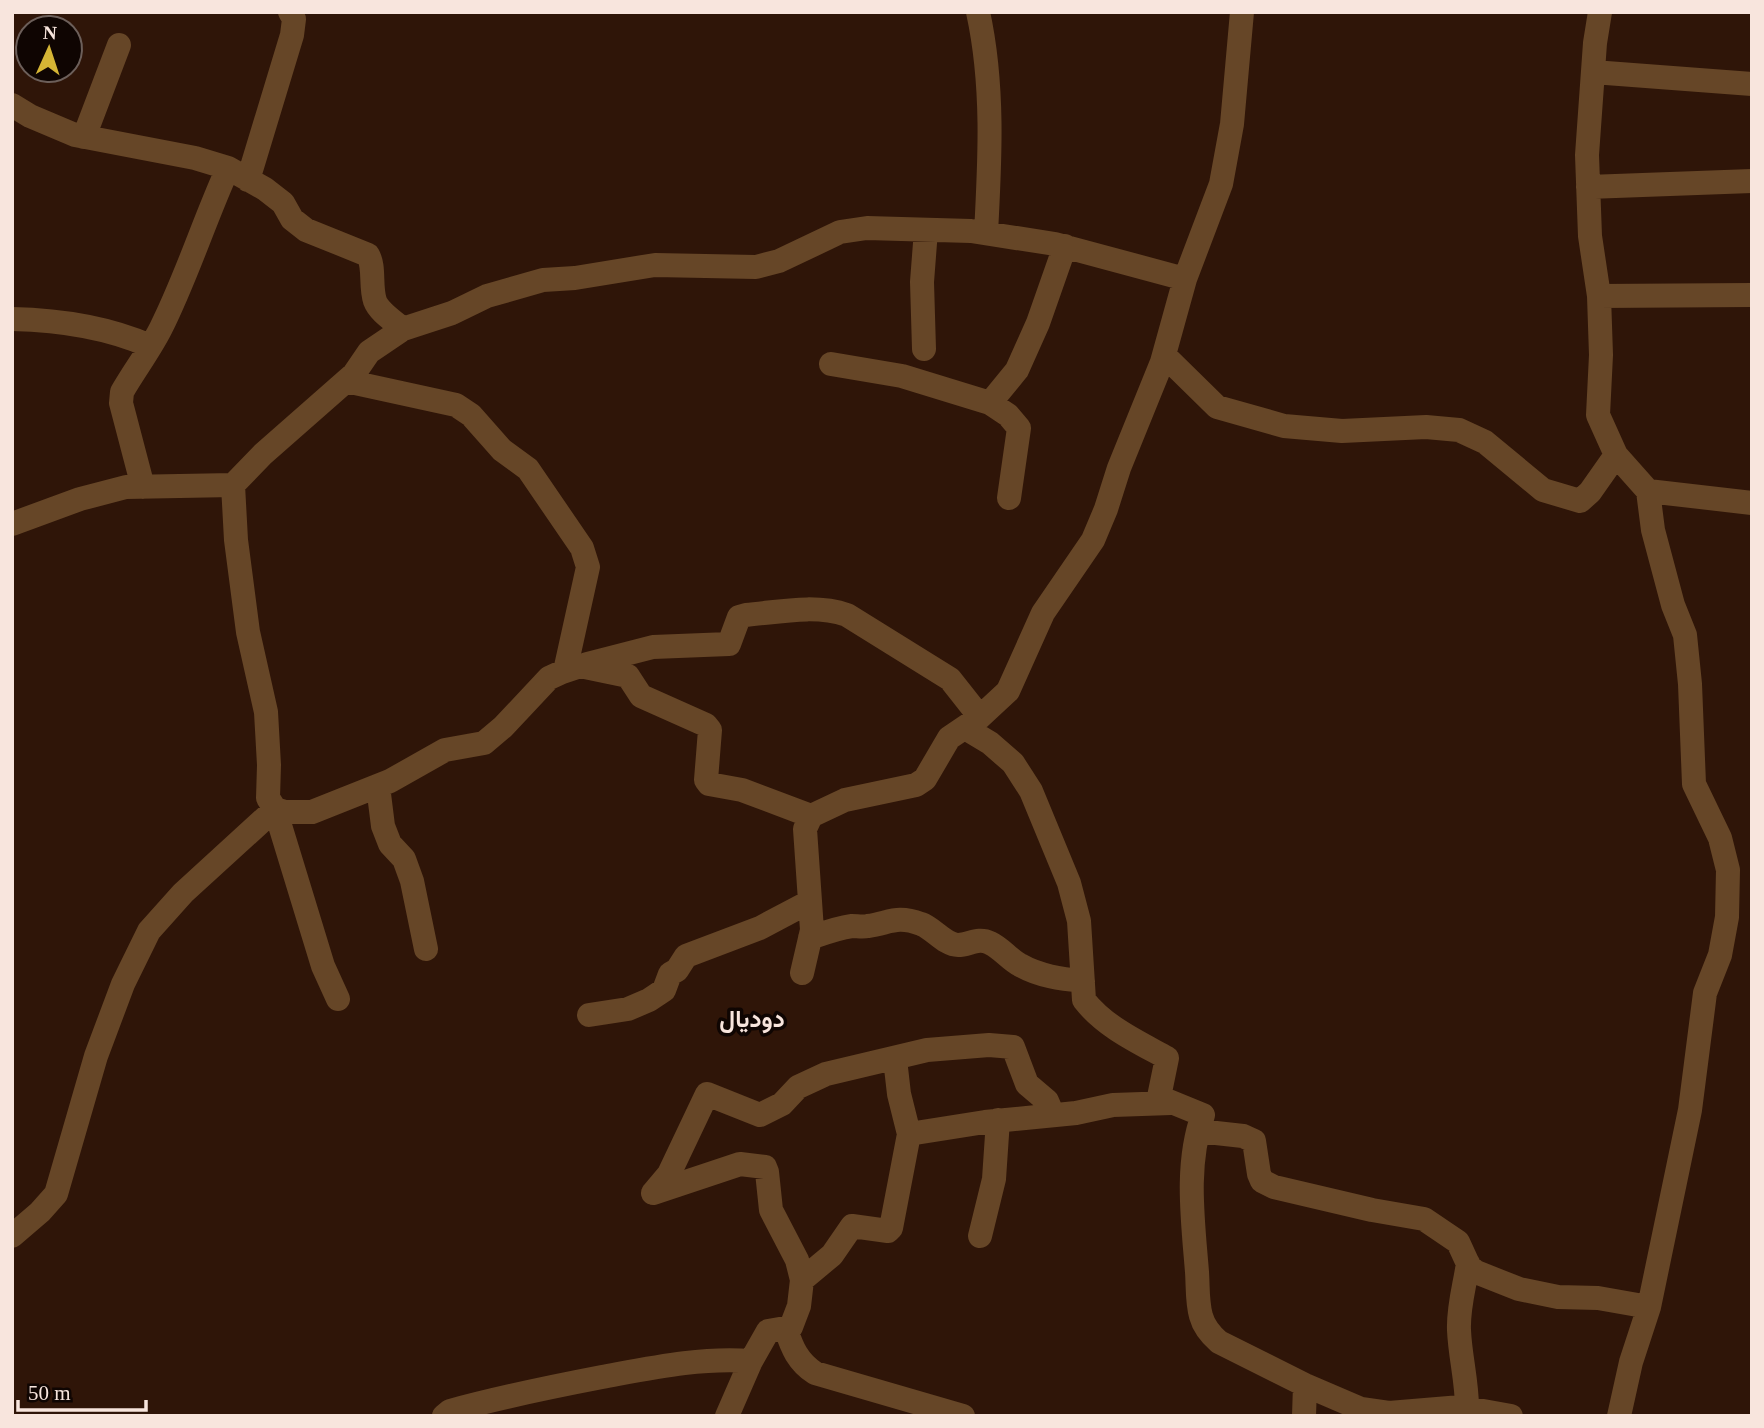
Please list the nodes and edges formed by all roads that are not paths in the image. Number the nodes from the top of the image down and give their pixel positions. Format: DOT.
graph roads {
  1 [pos="290,12"];
  2 [pos="978,12"];
  3 [pos="1242,12"];
  4 [pos="1600,12"];
  5 [pos="119,45"];
  6 [pos="1593,72"];
  7 [pos="1752,84"];
  8 [pos="12,105"];
  9 [pos="84,137"];
  10 [pos="238,174"];
  11 [pos="1752,181"];
  12 [pos="1588,187"];
  13 [pos="926,230"];
  14 [pos="986,233"];
  15 [pos="1065,246"];
  16 [pos="1185,279"];
  17 [pos="1752,295"];
  18 [pos="1599,296"];
  19 [pos="12,319"];
  20 [pos="403,329"];
  21 [pos="150,346"];
  22 [pos="924,349"];
  23 [pos="1164,355"];
  24 [pos="831,364"];
  25 [pos="346,381"];
  26 [pos="990,402"];
  27 [pos="1616,455"];
  28 [pos="233,485"];
  29 [pos="142,487"];
  30 [pos="1648,491"];
  31 [pos="1009,498"];
  32 [pos="1752,503"];
  33 [pos="12,524"];
  34 [pos="572,669"];
  35 [pos="972,723"];
  36 [pos="378,786"];
  37 [pos="275,809"];
  38 [pos="811,816"];
  39 [pos="809,902"];
  40 [pos="810,938"];
  41 [pos="426,949"];
  42 [pos="802,973"];
  43 [pos="1083,981"];
  44 [pos="338,999"];
  45 [pos="589,1016"];
  46 [pos="895,1059"];
  47 [pos="1171,1104"];
  48 [pos="1053,1115"];
  49 [pos="998,1120"];
  50 [pos="1200,1123"];
  51 [pos="909,1134"];
  52 [pos="12,1236"];
  53 [pos="980,1236"];
  54 [pos="1468,1263"];
  55 [pos="802,1280"];
  56 [pos="1648,1307"];
  57 [pos="786,1329"];
  58 [pos="751,1361"];
  59 [pos="1305,1385"];
  60 [pos="1467,1408"];
  61 [pos="444,1416"];
  62 [pos="727,1416"];
  63 [pos="963,1416"];
  64 [pos="1304,1416"];
  65 [pos="1511,1416"];
  66 [pos="1619,1416"];
  1 -- 10 [label="street"];
  2 -- 14 [label="street"];
  3 -- 16 [label="street"];
  4 -- 6 [label="street"];
  5 -- 9 [label="street"];
  6 -- 7 [label="street"];
  6 -- 12 [label="street"];
  8 -- 9 [label="street"];
  9 -- 10 [label="street"];
  10 -- 20 [label="street"];
  10 -- 21 [label="street"];
  11 -- 12 [label="street"];
  12 -- 18 [label="street"];
  13 -- 14 [label="street"];
  13 -- 20 [label="street"];
  13 -- 22 [label="street"];
  14 -- 15 [label="street"];
  15 -- 16 [label="street"];
  15 -- 26 [label="street"];
  16 -- 23 [label="street"];
  17 -- 18 [label="street"];
  18 -- 27 [label="street"];
  19 -- 21 [label="street"];
  20 -- 25 [label="street"];
  21 -- 29 [label="street"];
  23 -- 27 [label="street"];
  23 -- 35 [label="street"];
  24 -- 26 [label="street"];
  25 -- 28 [label="street"];
  25 -- 34 [label="street"];
  26 -- 31 [label="street"];
  27 -- 30 [label="street"];
  28 -- 29 [label="street"];
  28 -- 37 [label="street"];
  29 -- 33 [label="street"];
  30 -- 32 [label="street"];
  30 -- 56 [label="street"];
  34 -- 35 [label="street"];
  34 -- 36 [label="street"];
  34 -- 38 [label="street"];
  35 -- 38 [label="street"];
  35 -- 43 [label="street"];
  36 -- 37 [label="street"];
  36 -- 41 [label="street"];
  37 -- 44 [label="street"];
  37 -- 52 [label="street"];
  38 -- 39 [label="street"];
  39 -- 40 [label="street"];
  39 -- 45 [label="street"];
  40 -- 42 [label="street"];
  40 -- 43 [label="street"];
  43 -- 47 [label="street"];
  46 -- 48 [label="street"];
  46 -- 51 [label="street"];
  46 -- 55 [label="street"];
  47 -- 48 [label="street"];
  47 -- 50 [label="street"];
  48 -- 49 [label="street"];
  49 -- 51 [label="street"];
  49 -- 53 [label="street"];
  50 -- 54 [label="street"];
  50 -- 59 [label="street"];
  51 -- 55 [label="street"];
  54 -- 56 [label="street"];
  54 -- 60 [label="street"];
  55 -- 57 [label="street"];
  56 -- 66 [label="street"];
  57 -- 58 [label="street"];
  57 -- 63 [label="street"];
  58 -- 61 [label="street"];
  58 -- 62 [label="street"];
  59 -- 60 [label="street"];
  59 -- 64 [label="street"];
  60 -- 65 [label="street"];
}
